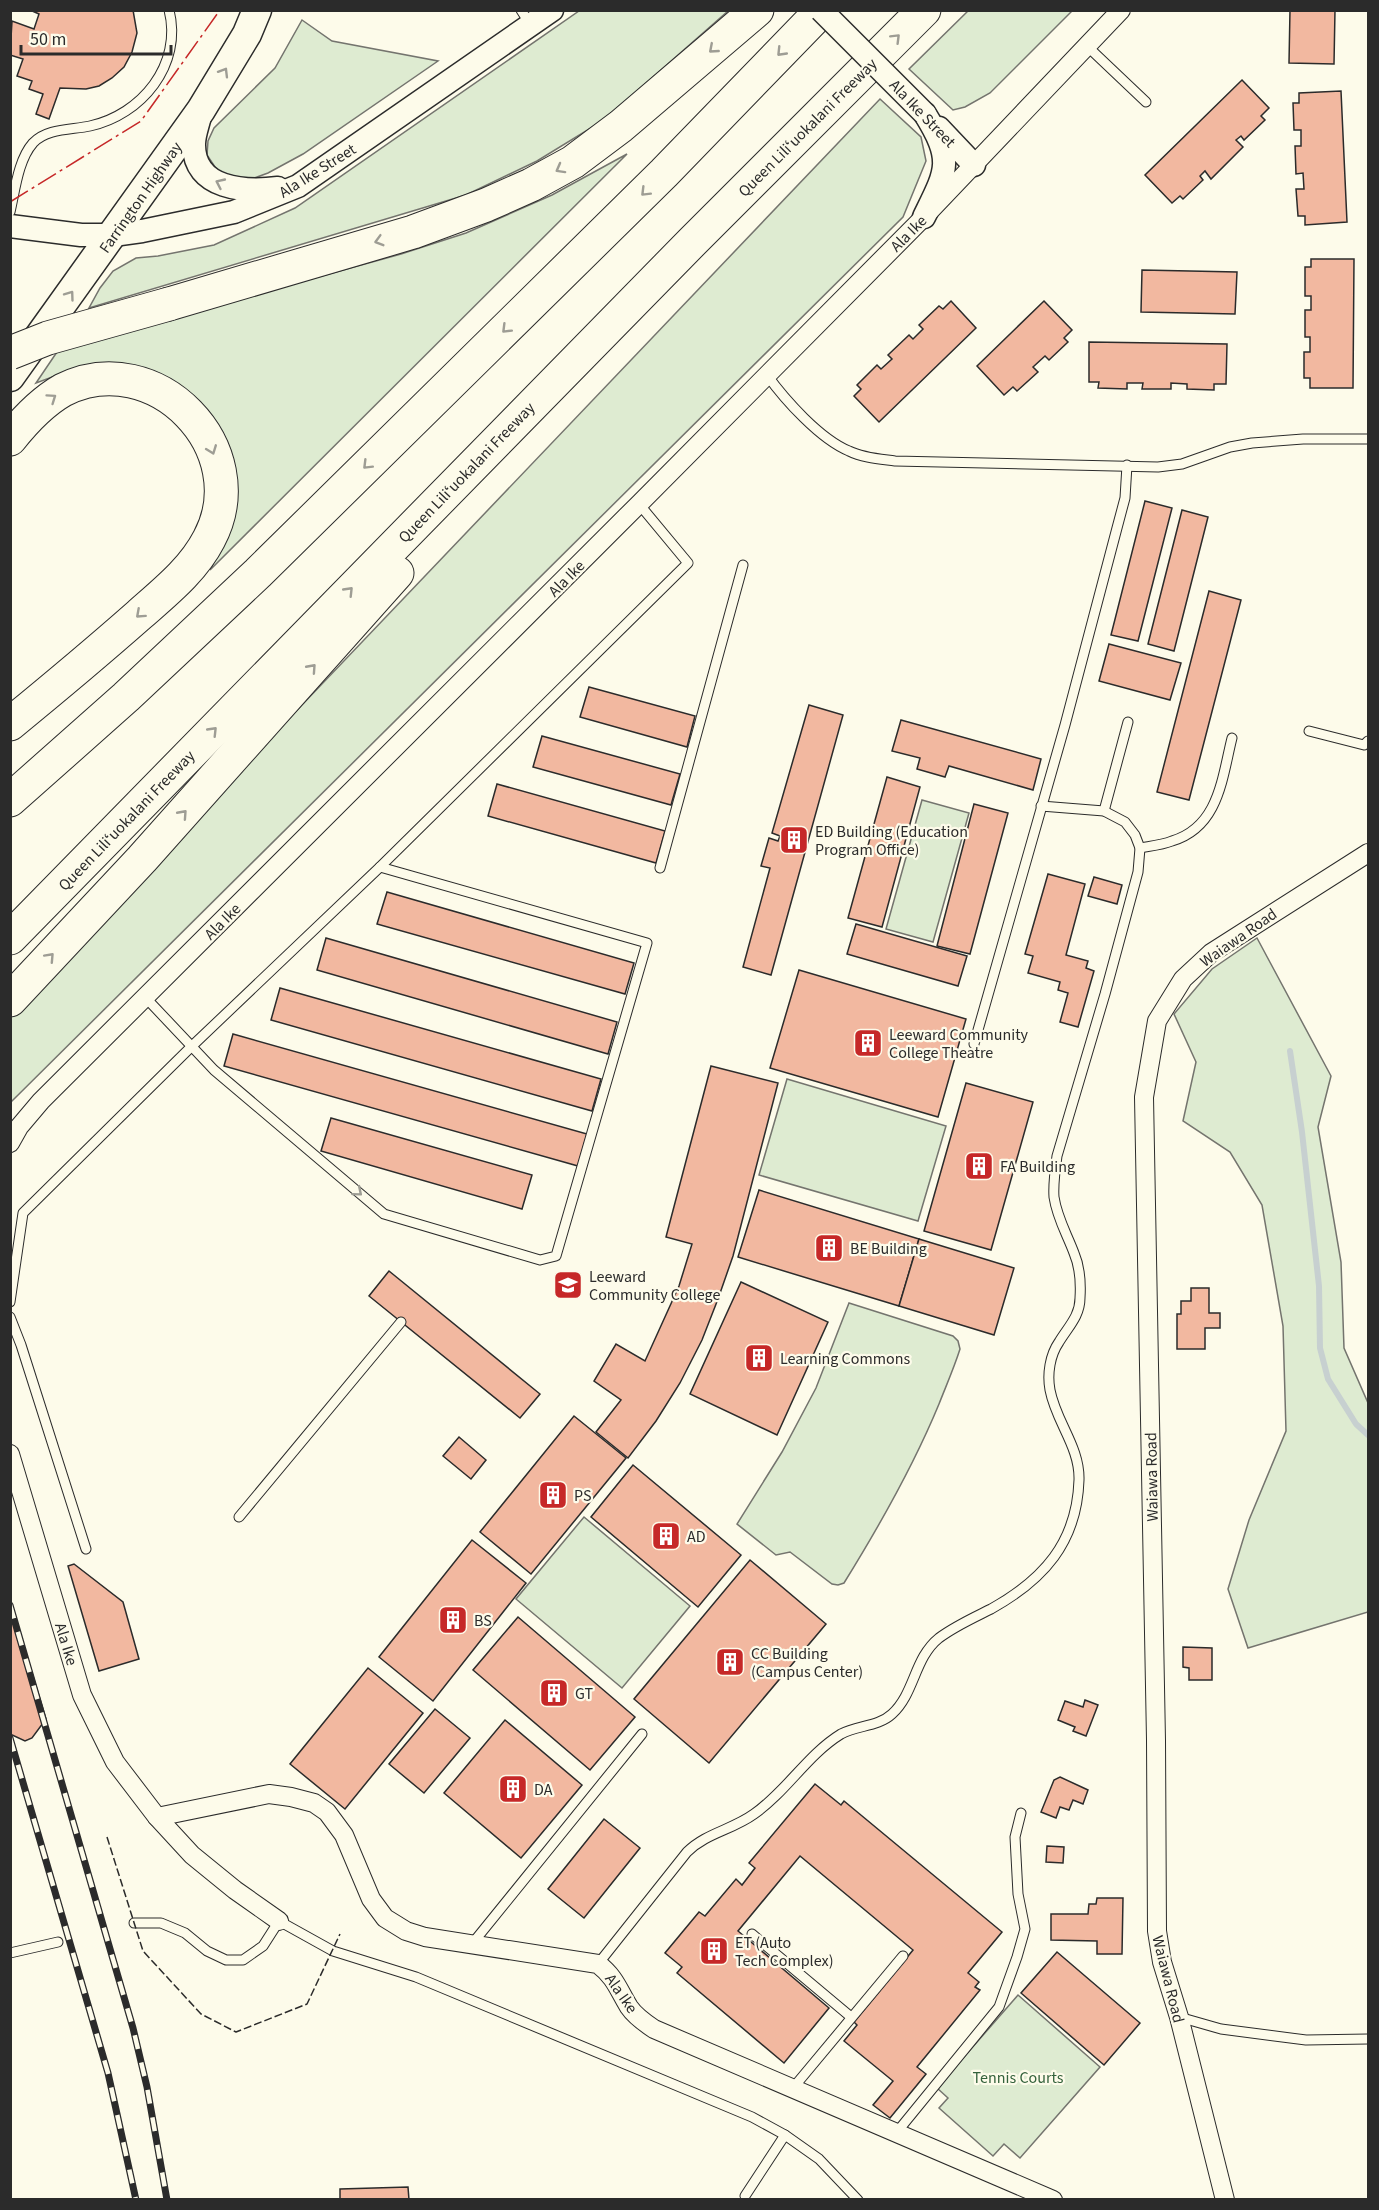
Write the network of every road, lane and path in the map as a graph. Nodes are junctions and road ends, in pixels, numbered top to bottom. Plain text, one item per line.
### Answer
1 (169, 10) edge
2 (257, 10) edge
3 (552, 10) edge
4 (757, 10) edge
5 (822, 10) edge
6 (924, 10) edge
7 (1121, 10) edge
8 (526, 18) edge
9 (1087, 46) junction
10 (1146, 102) dead end
11 (201, 110) junction
12 (926, 114) junction
13 (974, 165) junction
14 (298, 186) junction
15 (10, 212) edge
16 (924, 217) junction
17 (10, 226) edge
18 (113, 235) junction
19 (691, 243) junction
20 (10, 353) edge
21 (767, 375) junction
22 (10, 377) edge
23 (1368, 439) edge
24 (10, 440) edge
25 (1127, 465) junction
26 (639, 504) junction
27 (742, 565) dead end
28 (258, 573) junction
29 (1128, 722) dead end
30 (10, 724) edge
31 (1309, 731) dead end
32 (1232, 738) dead end
33 (1368, 741) edge
34 (10, 776) edge
35 (10, 800) edge
36 (1041, 806) junction
37 (1104, 811) junction
38 (1140, 848) junction
39 (1368, 853) edge
40 (380, 867) junction
41 (660, 868) dead end
42 (10, 938) edge
43 (146, 998) junction
44 (10, 1000) edge
45 (974, 1044) dead end
46 (191, 1047) junction
47 (10, 1143) edge
48 (10, 1302) edge
49 (10, 1317) edge
50 (401, 1322) dead end
51 (10, 1454) edge
52 (239, 1517) dead end
53 (86, 1549) dead end
54 (642, 1734) dead end
55 (1021, 1814) dead end
56 (157, 1817) junction
57 (279, 1921) junction
58 (134, 1923) dead end
59 (752, 1934) dead end
60 (58, 1942) dead end
61 (472, 1944) junction
62 (10, 1953) edge
63 (903, 1956) dead end
64 (597, 1964) junction
65 (851, 2017) junction
66 (1179, 2017) junction
67 (1368, 2039) edge
68 (793, 2088) junction
69 (897, 2132) junction
70 (785, 2135) junction
71 (745, 2196) dead end
72 (858, 2199) edge
73 (1053, 2199) edge
74 (1225, 2199) edge

1 - 15 lane
11 -> 2 main road, Farrington Highway
3 - 8 street, Ala Ike Street
4 -> 20 highway, bridge
5 - 12 street, Ala Ike Street, bridge
5 -> 28 highway
19 -> 6 highway, Queen Liliʻuokalani Freeway
7 - 9 street, Ala Ike
8 - 14 street, Ala Ike Street
9 - 10 lane
9 - 13 street, Ala Ike
14 -> 11 street
11 - 18 main road, Farrington Highway
12 - 13 street, Ala Ike Street
12 - 16 street
13 - 16 street, Ala Ike
14 - 18 street, Ala Ike Street
16 - 21 street, Ala Ike
17 - 18 street, Ala Ike Street
22 -> 18 main road, Farrington Highway
42 -> 19 highway, Queen Liliʻuokalani Freeway
44 -> 19 highway
21 - 25 lane
21 - 26 street, Ala Ike
23 - 25 lane
24 -> 30 highway
25 - 36 lane
26 - 40 lane
26 - 43 street, Ala Ike
27 - 41 lane
28 - 34 highway
28 - 35 highway
29 - 37 lane
31 - 33 lane
32 - 38 lane
36 - 37 lane
36 - 45 lane
37 - 38 lane
38 - 64 lane
39 - 66 street, Waiawa Road
40 - 46 lane
46 -> 40 lane
43 - 46 lane
43 - 47 street, Ala Ike
46 - 48 lane
49 - 53 lane
50 - 52 lane
51 - 56 street, Ala Ike
54 - 61 lane
55 - 69 lane
56 - 57 street, Ala Ike
56 - 61 street, Ala Ike
57 - 58 lane
57 - 70 lane, Ala Ike
59 - 65 lane
60 - 62 lane
61 - 64 street, Ala Ike
63 - 65 lane
64 - 68 street, Ala Ike
65 - 68 lane
66 - 67 lane
66 - 74 street, Waiawa Road
68 - 69 street, Ala Ike
69 - 73 street, Ala Ike
70 - 71 lane
70 - 72 lane, Ala Ike

